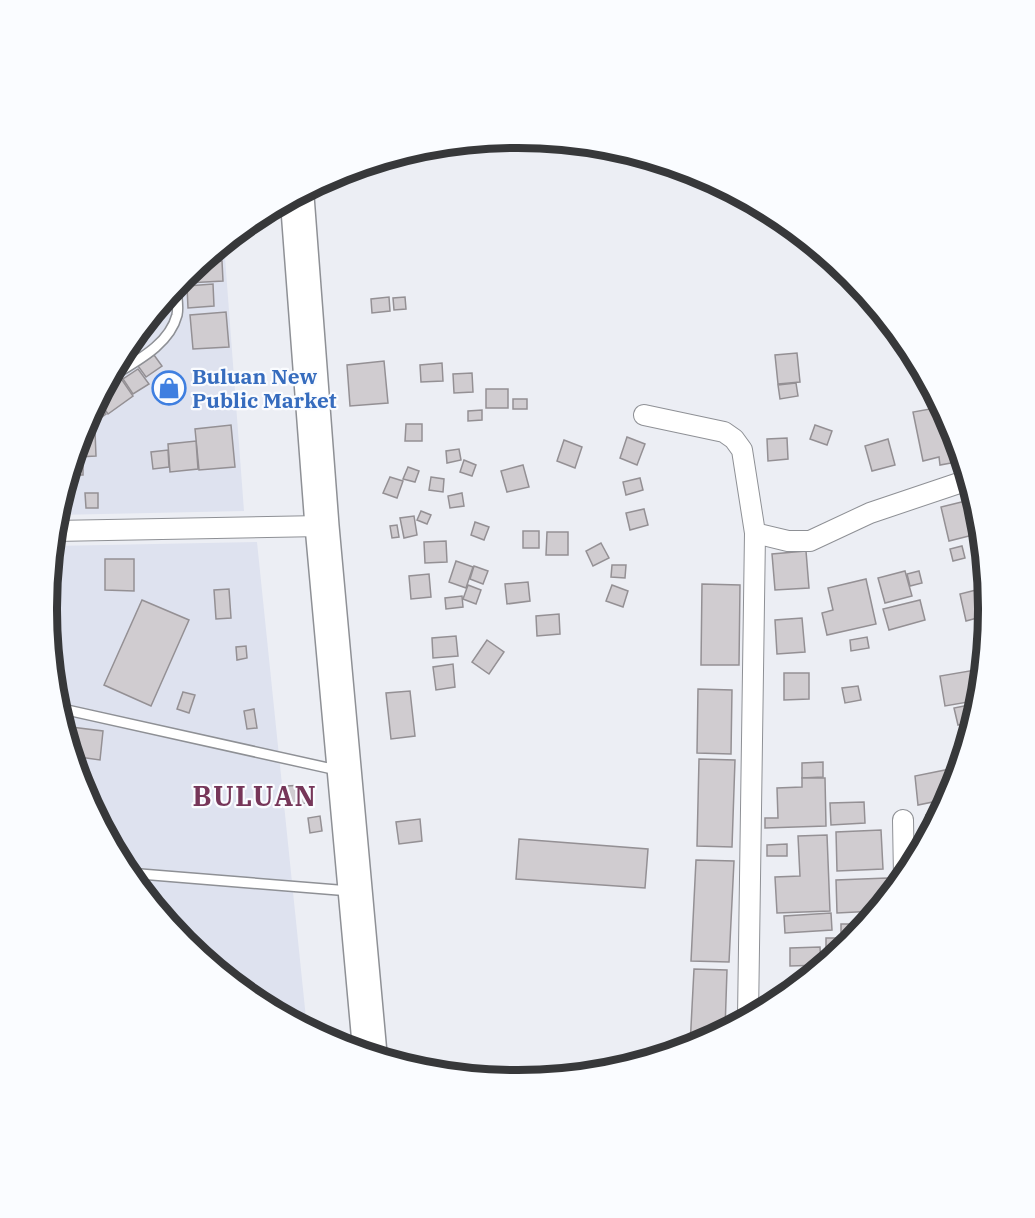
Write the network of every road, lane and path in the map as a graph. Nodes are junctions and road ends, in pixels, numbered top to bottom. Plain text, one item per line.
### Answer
1 (298, 204) edge
2 (176, 299) edge
3 (126, 367) edge
4 (644, 415) dead end
5 (960, 483) edge
6 (322, 526) junction
7 (64, 531) edge
8 (755, 533) junction
9 (69, 710) edge
10 (346, 772) junction
11 (903, 820) dead end
12 (904, 859) edge
13 (141, 874) edge
14 (356, 892) junction
15 (748, 1008) edge
16 (369, 1045) edge

1 - 6 highway
2 - 3 lane
4 - 8 street
5 - 8 street
6 - 7 street
6 - 10 highway
8 - 15 street
9 - 10 lane
10 - 14 highway
11 - 12 street
13 - 14 lane
14 - 16 highway

